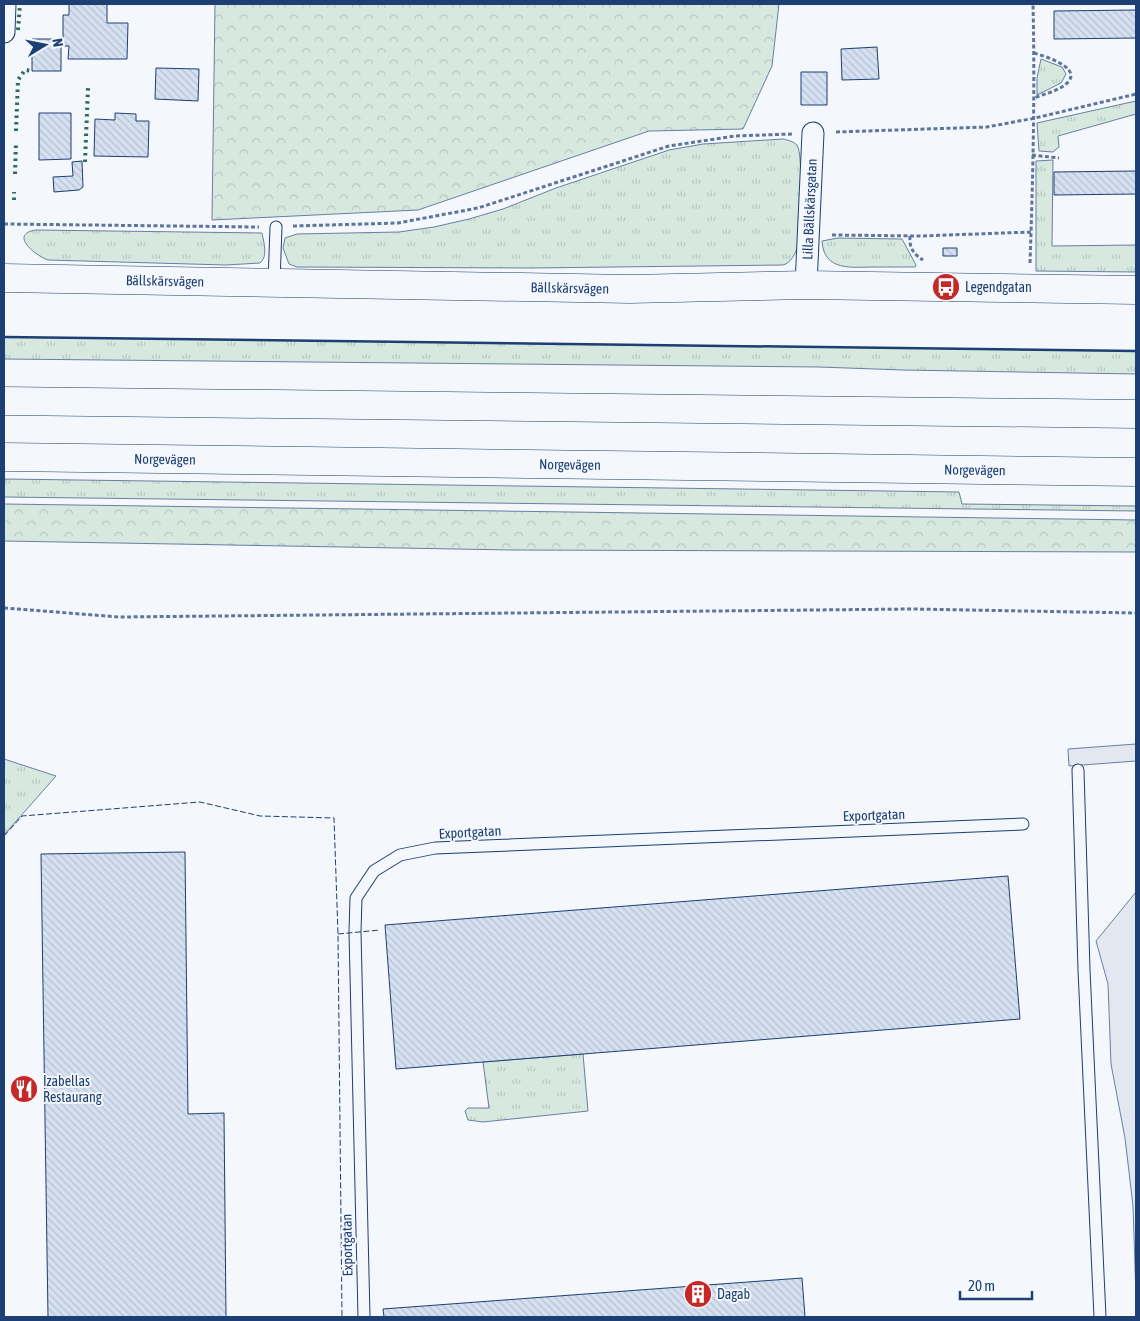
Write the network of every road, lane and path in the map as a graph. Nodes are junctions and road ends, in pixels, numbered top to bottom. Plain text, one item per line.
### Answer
1 (5, 4) edge
2 (1033, 4) edge
3 (4, 32) edge
4 (1034, 53) junction
5 (1136, 94) edge
6 (1034, 98) junction
7 (1035, 118) junction
8 (813, 133) junction
9 (1032, 155) junction
10 (1059, 158) dead end
11 (4, 224) edge
12 (276, 227) junction
13 (1031, 232) junction
14 (910, 236) junction
15 (809, 237) junction
16 (929, 260) dead end
17 (4, 278) edge
18 (274, 282) junction
19 (806, 285) junction
20 (1029, 288) junction
21 (1136, 290) edge
22 (4, 400) edge
23 (1136, 414) edge
24 (4, 457) edge
25 (1136, 472) edge
26 (4, 608) edge
27 (1136, 613) edge
28 (1078, 770) dead end
29 (1023, 824) dead end
30 (364, 1317) edge
31 (1100, 1317) edge

1 - 3 street
2 - 4 path
4 - 6 path
4 - 6 path
5 - 7 path
6 - 7 path
7 - 8 path
7 - 9 path
8 - 12 path
8 - 15 street, Lilla Bällskärsgatan
9 - 10 path
9 - 13 path
11 - 12 path
12 - 18 lane
13 - 14 path
13 - 20 path
14 - 15 path
14 - 16 path
15 - 19 street, Lilla Bällskärsgatan
17 - 18 main road, Bällskärsvägen
18 - 19 main road, Bällskärsvägen
19 - 20 main road, Bällskärsvägen
20 - 21 main road, Bällskärsvägen
22 - 23 main road
24 - 25 main road, Norgevägen
26 - 27 path
28 - 31 lane
29 - 30 lane, Exportgatan

